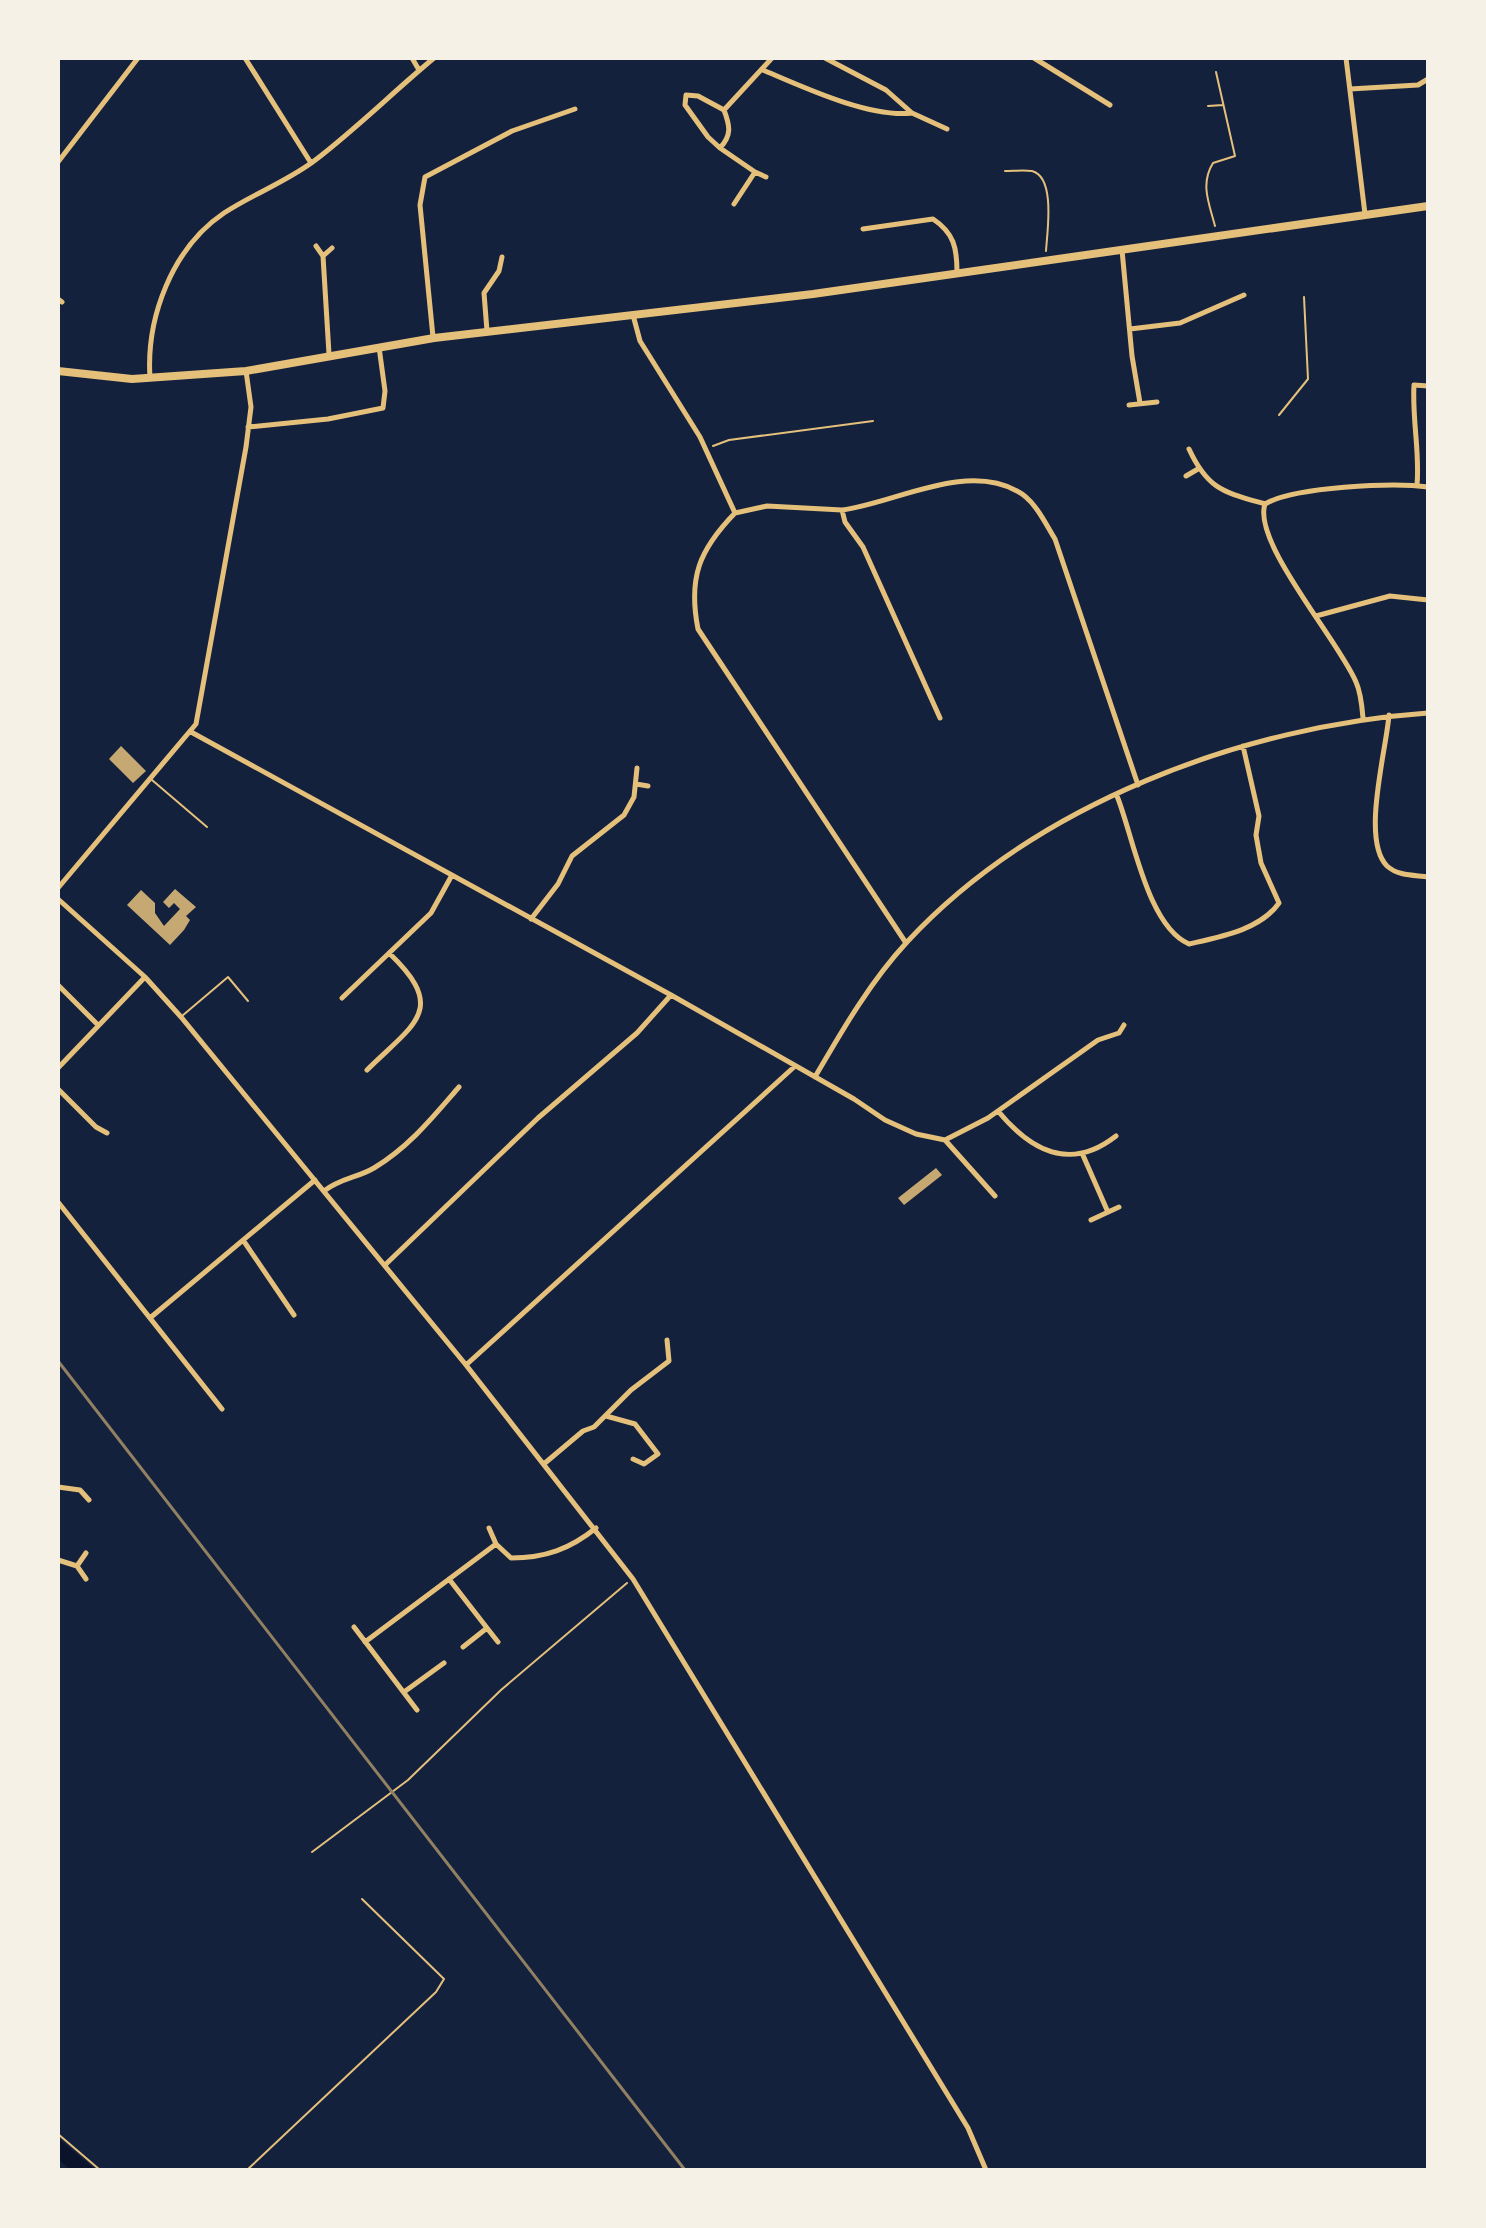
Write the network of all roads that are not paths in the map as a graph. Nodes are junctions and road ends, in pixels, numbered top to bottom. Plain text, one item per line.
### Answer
1 (138, 58) edge
2 (245, 58) edge
3 (412, 58) edge
4 (434, 58) edge
5 (772, 58) edge
6 (825, 58) edge
7 (1034, 58) edge
8 (1346, 58) edge
9 (419, 70) junction
10 (763, 70) junction
11 (1428, 79) edge
12 (1350, 89) junction
13 (1110, 105) dead end
14 (575, 109) dead end
15 (724, 110) junction
16 (912, 113) junction
17 (947, 129) dead end
18 (720, 148) junction
19 (58, 162) edge
20 (311, 163) junction
21 (755, 172) junction
22 (766, 177) dead end
23 (734, 204) dead end
24 (1428, 206) edge
25 (1365, 215) junction
26 (863, 229) dead end
27 (316, 246) dead end
28 (332, 248) dead end
29 (1122, 250) junction
30 (323, 256) junction
31 (502, 257) dead end
32 (957, 272) junction
33 (1244, 295) dead end
34 (633, 315) junction
35 (1130, 329) junction
36 (487, 332) junction
37 (434, 338) junction
38 (379, 346) junction
39 (329, 354) junction
40 (58, 371) edge
41 (246, 371) junction
42 (150, 378) junction
43 (1428, 386) edge
44 (1157, 402) dead end
45 (1140, 403) junction
46 (1129, 405) dead end
47 (248, 427) junction
48 (1189, 449) dead end
49 (1198, 469) junction
50 (1186, 476) dead end
51 (1417, 485) junction
52 (1428, 487) edge
53 (1265, 504) junction
54 (842, 510) junction
55 (735, 513) junction
56 (1428, 600) edge
57 (1316, 616) junction
58 (1428, 713) edge
59 (1389, 715) junction
60 (940, 718) dead end
61 (1363, 718) junction
62 (191, 732) junction
63 (1243, 746) junction
64 (637, 768) dead end
65 (151, 779) junction
66 (636, 784) junction
67 (1138, 785) junction
68 (648, 786) dead end
69 (1117, 796) junction
70 (207, 827) dead end
71 (452, 875) junction
72 (1428, 877) edge
73 (58, 888) edge
74 (58, 899) edge
75 (531, 919) junction
76 (906, 943) junction
77 (389, 953) junction
78 (145, 977) junction
79 (58, 985) edge
80 (671, 995) junction
81 (342, 998) dead end
82 (248, 1001) dead end
83 (181, 1017) junction
84 (98, 1025) junction
85 (1124, 1025) dead end
86 (794, 1066) junction
87 (58, 1068) edge
88 (367, 1070) dead end
89 (815, 1077) junction
90 (459, 1087) dead end
91 (58, 1089) edge
92 (998, 1111) junction
93 (107, 1133) dead end
94 (1116, 1136) dead end
95 (945, 1140) junction
96 (1082, 1153) junction
97 (315, 1180) junction
98 (324, 1191) junction
99 (995, 1196) dead end
100 (58, 1202) edge
101 (1119, 1207) dead end
102 (1107, 1210) junction
103 (1091, 1220) dead end
104 (243, 1240) junction
105 (385, 1265) junction
106 (294, 1315) dead end
107 (150, 1318) junction
108 (667, 1340) dead end
109 (466, 1365) junction
110 (222, 1409) dead end
111 (605, 1416) junction
112 (633, 1459) dead end
113 (545, 1463) junction
114 (58, 1487) edge
115 (89, 1500) dead end
116 (489, 1528) dead end
117 (596, 1528) junction
118 (496, 1544) junction
119 (86, 1553) dead end
120 (58, 1560) edge
121 (77, 1566) junction
122 (86, 1579) dead end
123 (449, 1579) junction
124 (354, 1627) dead end
125 (487, 1628) junction
126 (365, 1642) junction
127 (498, 1642) dead end
128 (463, 1647) dead end
129 (444, 1663) dead end
130 (404, 1692) junction
131 (417, 1710) dead end
132 (986, 2170) edge

1 - 19 street
2 - 20 street
3 - 9 street
4 - 9 street
5 - 10 street
6 - 16 street
7 - 13 street
8 - 12 street
9 - 20 street
10 - 15 street
10 - 16 street
11 - 12 street
12 - 25 street
14 - 37 street
15 - 18 street
15 - 18 street
16 - 17 street
18 - 21 street
20 - 42 street
21 - 22 street
21 - 23 street
24 - 25 main road
25 - 29 main road
26 - 32 street
27 - 30 street
28 - 30 street
29 - 32 main road
29 - 35 street
30 - 39 street
31 - 36 street
32 - 34 main road
33 - 35 street
34 - 36 main road
34 - 55 street
35 - 45 street
36 - 37 main road
37 - 38 main road
38 - 39 main road
38 - 47 street
39 - 41 main road
40 - 42 main road
41 - 42 main road
41 - 47 street
43 - 51 street
44 - 45 street
45 - 46 street
47 - 62 street
48 - 49 street
49 - 50 street
49 - 53 street
51 - 52 street
51 - 53 street
53 - 57 street
54 - 55 street
54 - 60 street
54 - 67 street
55 - 76 street
56 - 57 street
57 - 61 street
58 - 59 street
59 - 61 street
59 - 72 street
61 - 63 street
62 - 65 street
62 - 71 street
63 - 67 street
63 - 69 street
64 - 66 street
65 - 70 lane
65 - 73 street
66 - 68 street
66 - 75 street
67 - 69 street
69 - 76 street
71 - 75 street
71 - 77 street
74 - 78 street
75 - 80 street
76 - 89 street
77 - 81 street
77 - 88 street
78 - 83 street
78 - 84 street
79 - 84 street
80 - 86 street
80 - 105 street
82 - 83 lane
83 - 97 street
84 - 87 street
85 - 92 street
86 - 89 street
86 - 109 street
89 - 95 street
90 - 98 street
91 - 93 street
92 - 95 street
92 - 96 street
94 - 96 street
95 - 99 street
96 - 102 street
97 - 98 street
97 - 104 street
98 - 105 street
100 - 107 street
101 - 102 street
102 - 103 street
104 - 106 street
104 - 107 street
105 - 109 street
107 - 110 street
108 - 111 street
109 - 113 street
111 - 112 street
111 - 113 street
113 - 117 street
114 - 115 street
116 - 118 street
117 - 118 street
117 - 132 street
118 - 123 street
119 - 121 street
120 - 121 street
121 - 122 street
123 - 125 street
123 - 126 street
124 - 126 street
125 - 127 street
125 - 128 street
126 - 130 street
129 - 130 street
130 - 131 street

